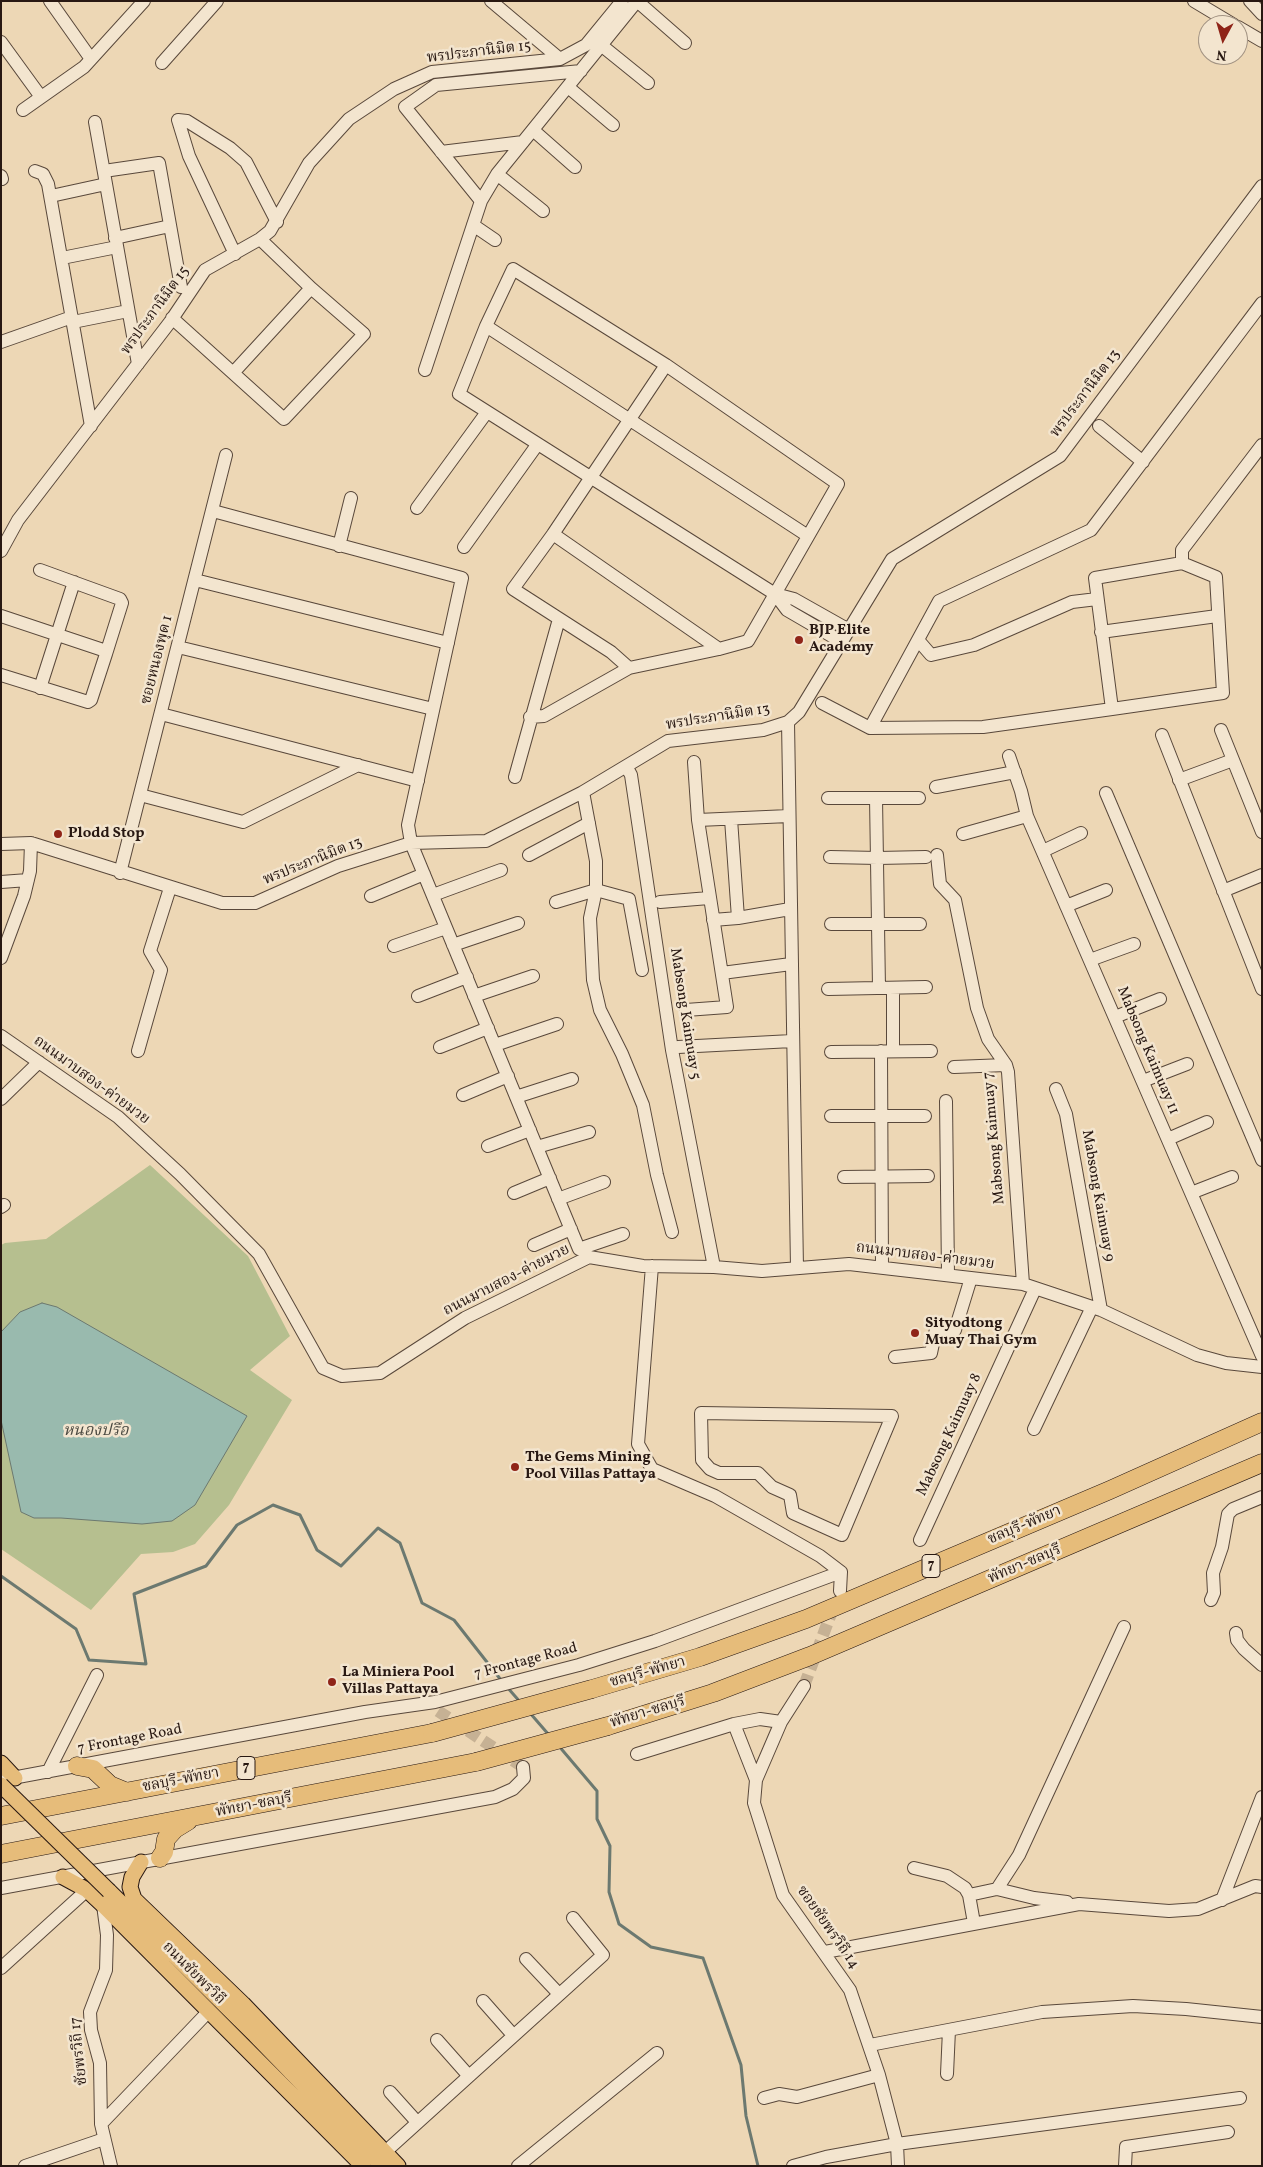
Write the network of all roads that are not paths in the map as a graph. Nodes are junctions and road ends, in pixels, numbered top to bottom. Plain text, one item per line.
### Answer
1 (50, 1) edge
2 (144, 1) edge
3 (217, 1) edge
4 (491, 1) edge
5 (622, 1) edge
6 (637, 1) edge
7 (1194, 1) edge
8 (1250, 1) edge
9 (1262, 14) edge
10 (1217, 15) edge
11 (1248, 33) edge
12 (1262, 41) edge
13 (1, 42) edge
14 (685, 43) dead end
15 (601, 45) junction
16 (91, 59) junction
17 (560, 60) junction
18 (162, 63) dead end
19 (581, 70) junction
20 (648, 83) dead end
21 (568, 87) junction
22 (42, 97) junction
23 (23, 110) dead end
24 (95, 122) dead end
25 (614, 125) dead end
26 (533, 130) junction
27 (523, 142) junction
28 (441, 152) junction
29 (575, 167) dead end
30 (35, 171) dead end
31 (497, 174) junction
32 (105, 178) junction
33 (1262, 186) edge
34 (51, 196) junction
35 (481, 201) junction
36 (543, 211) dead end
37 (277, 222) junction
38 (473, 225) junction
39 (170, 226) junction
40 (260, 239) junction
41 (495, 240) dead end
42 (116, 242) junction
43 (235, 254) junction
44 (62, 258) junction
45 (181, 287) dead end
46 (310, 288) junction
47 (1262, 303) edge
48 (128, 311) junction
49 (172, 318) junction
50 (72, 320) junction
51 (486, 326) junction
52 (1, 342) edge
53 (138, 364) junction
54 (666, 365) junction
55 (425, 370) dead end
56 (233, 373) junction
57 (487, 412) junction
58 (630, 419) junction
59 (91, 426) junction
60 (1099, 426) dead end
61 (537, 444) junction
62 (1262, 445) edge
63 (226, 455) dead end
64 (1144, 462) junction
65 (590, 479) junction
66 (350, 498) dead end
67 (416, 508) dead end
68 (213, 512) junction
69 (553, 534) junction
70 (808, 536) junction
71 (339, 546) junction
72 (464, 547) dead end
73 (1, 551) edge
74 (1182, 563) junction
75 (40, 570) dead end
76 (195, 580) junction
77 (74, 582) junction
78 (775, 594) junction
79 (1097, 600) junction
80 (1, 616) edge
81 (1217, 616) junction
82 (559, 619) junction
83 (849, 630) junction
84 (1101, 632) junction
85 (58, 635) junction
86 (918, 640) junction
87 (842, 642) junction
88 (448, 643) junction
89 (178, 647) junction
90 (719, 649) junction
91 (106, 654) junction
92 (629, 668) junction
93 (1, 676) edge
94 (40, 688) junction
95 (822, 703) dead end
96 (433, 709) junction
97 (1112, 710) junction
98 (161, 714) junction
99 (530, 717) junction
100 (788, 722) junction
101 (870, 728) junction
102 (1221, 730) dead end
103 (1162, 735) dead end
104 (1010, 756) dead end
105 (1233, 760) junction
106 (694, 762) dead end
107 (358, 765) junction
108 (626, 766) junction
109 (1015, 772) junction
110 (514, 777) dead end
111 (1179, 780) junction
112 (418, 781) junction
113 (936, 787) dead end
114 (583, 792) junction
115 (1106, 793) dead end
116 (140, 795) junction
117 (828, 798) dead end
118 (876, 798) junction
119 (918, 798) dead end
120 (789, 816) junction
121 (1027, 816) junction
122 (730, 819) junction
123 (698, 820) junction
124 (589, 823) junction
125 (1262, 832) edge
126 (1081, 833) dead end
127 (963, 834) dead end
128 (31, 843) junction
129 (412, 843) junction
130 (1, 844) edge
131 (1042, 851) junction
132 (528, 855) dead end
133 (830, 857) dead end
134 (878, 858) junction
135 (501, 870) dead end
136 (120, 873) junction
137 (424, 874) junction
138 (1262, 875) edge
139 (28, 880) junction
140 (1, 882) edge
141 (170, 888) junction
142 (596, 890) junction
143 (1106, 890) dead end
144 (1223, 891) junction
145 (433, 895) junction
146 (371, 896) dead end
147 (709, 898) junction
148 (556, 902) dead end
149 (660, 902) dead end
150 (1066, 906) junction
151 (790, 909) junction
152 (738, 918) junction
153 (713, 920) junction
154 (518, 922) dead end
155 (831, 924) dead end
156 (878, 924) junction
157 (920, 924) dead end
158 (446, 928) junction
159 (1134, 944) dead end
160 (454, 945) junction
161 (394, 946) dead end
162 (1, 958) edge
163 (1090, 960) junction
164 (791, 964) junction
165 (642, 970) dead end
166 (722, 973) junction
167 (533, 976) dead end
168 (467, 977) junction
169 (926, 987) dead end
170 (879, 988) junction
171 (893, 988) junction
172 (828, 989) dead end
173 (1262, 989) edge
174 (418, 996) dead end
175 (474, 996) junction
176 (1160, 999) dead end
177 (686, 1010) dead end
178 (1115, 1017) junction
179 (557, 1024) dead end
180 (488, 1028) junction
181 (1, 1036) edge
182 (792, 1041) junction
183 (495, 1045) junction
184 (440, 1047) dead end
185 (678, 1047) dead end
186 (138, 1051) dead end
187 (887, 1051) junction
188 (932, 1051) dead end
189 (831, 1052) dead end
190 (39, 1062) junction
191 (1006, 1064) junction
192 (1186, 1064) dead end
193 (954, 1067) dead end
194 (508, 1076) junction
195 (572, 1079) dead end
196 (1142, 1081) junction
197 (1056, 1089) dead end
198 (463, 1096) dead end
199 (516, 1097) junction
200 (1, 1099) edge
201 (946, 1101) dead end
202 (831, 1116) dead end
203 (881, 1116) junction
204 (925, 1116) dead end
205 (1207, 1122) dead end
206 (530, 1130) junction
207 (589, 1132) dead end
208 (1168, 1139) junction
209 (488, 1146) dead end
210 (537, 1147) junction
211 (1262, 1160) edge
212 (844, 1176) dead end
213 (882, 1176) junction
214 (928, 1176) dead end
215 (1232, 1177) dead end
216 (550, 1178) junction
217 (604, 1182) dead end
218 (514, 1193) dead end
219 (1191, 1193) junction
220 (558, 1199) junction
221 (571, 1229) junction
222 (672, 1232) dead end
223 (623, 1234) dead end
224 (534, 1245) dead end
225 (652, 1266) junction
226 (714, 1267) junction
227 (882, 1267) junction
228 (797, 1268) junction
229 (948, 1275) junction
230 (971, 1278) junction
231 (1029, 1287) junction
232 (1096, 1308) junction
233 (1262, 1356) edge
234 (895, 1357) dead end
235 (1262, 1367) edge
236 (1262, 1422) edge
237 (1034, 1429) dead end
238 (1262, 1463) edge
239 (719, 1473) junction
240 (715, 1496) junction
241 (1262, 1497) edge
242 (920, 1540) dead end
243 (841, 1572) junction
244 (840, 1591) tunnel mouth
245 (1212, 1600) dead end
246 (1124, 1627) dead end
247 (1236, 1633) dead end
248 (1262, 1665) edge
249 (97, 1675) dead end
250 (804, 1686) tunnel mouth
251 (781, 1722) junction
252 (734, 1724) junction
253 (637, 1754) dead end
254 (1, 1763) edge
255 (77, 1766) junction
256 (523, 1766) dead end
257 (48, 1772) junction
258 (8, 1779) edge
259 (756, 1780) junction
260 (1, 1785) edge
261 (127, 1792) junction
262 (1262, 1797) edge
263 (1, 1816) edge
264 (193, 1818) junction
265 (1, 1854) edge
266 (160, 1858) junction
267 (141, 1862) junction
268 (914, 1868) dead end
269 (62, 1877) junction
270 (1262, 1887) edge
271 (1, 1888) edge
272 (998, 1889) junction
273 (87, 1890) junction
274 (969, 1894) junction
275 (106, 1898) junction
276 (134, 1899) junction
277 (1222, 1900) junction
278 (1079, 1904) junction
279 (573, 1918) dead end
280 (974, 1923) junction
281 (825, 1952) junction
282 (526, 1959) dead end
283 (1, 1968) edge
284 (559, 1994) junction
285 (483, 2001) dead end
286 (208, 2012) junction
287 (1262, 2017) edge
288 (949, 2030) junction
289 (513, 2035) junction
290 (438, 2040) dead end
291 (870, 2045) junction
292 (657, 2053) dead end
293 (947, 2074) dead end
294 (879, 2075) junction
295 (468, 2076) junction
296 (390, 2092) dead end
297 (764, 2098) dead end
298 (1240, 2098) dead end
299 (417, 2122) junction
300 (101, 2124) junction
301 (1228, 2132) dead end
302 (104, 2139) junction
303 (897, 2144) junction
304 (383, 2159) edge
305 (25, 2166) edge
306 (112, 2166) edge
307 (363, 2166) edge
308 (398, 2166) edge
309 (518, 2166) edge
310 (793, 2166) edge
311 (898, 2166) edge
312 (1125, 2166) edge

1 - 16 street
2 - 16 street
3 - 18 street
4 - 17 street
5 - 17 street, พรประภานิมิต 15
6 - 14 street
6 - 15 street
7 - 10 street
8 - 9 street
11 - 12 street
13 - 22 street
15 - 19 street
15 - 20 street
16 - 22 street
17 - 37 street, พรประภานิมิต 15
19 - 21 street
19 - 28 street
21 - 25 street
21 - 26 street
22 - 23 street
24 - 32 street
26 - 27 street
26 - 29 street
27 - 28 street
27 - 31 street
28 - 35 street
30 - 34 street
31 - 35 street
31 - 36 street
32 - 34 street
32 - 39 street
32 - 42 street
33 - 83 street, พรประภานิมิต 13
34 - 44 street
35 - 38 street
37 - 40 street, พรประภานิมิต 15
37 - 43 street
38 - 41 street
38 - 55 street
39 - 42 street
39 - 45 street
40 - 43 street, พรประภานิมิต 15
40 - 46 street
42 - 44 street
42 - 48 street
43 - 49 street, พรประภานิมิต 15
44 - 50 street
46 - 56 street
46 - 56 street
47 - 64 street
48 - 50 street
48 - 53 street
49 - 53 street, พรประภานิมิต 15
49 - 56 street
50 - 52 street
50 - 59 street
51 - 54 street
51 - 57 street
51 - 58 street
53 - 59 street, พรประภานิมิต 15
54 - 58 street
54 - 70 street
57 - 61 street
57 - 67 street
58 - 65 street
58 - 70 street
59 - 73 street, พรประภานิมิต 15
60 - 64 street
61 - 65 street
61 - 72 street
62 - 74 street
63 - 68 street, ซอยหนองพุด 1
64 - 86 street
65 - 69 street
65 - 78 street
66 - 71 street
68 - 71 street
68 - 76 street, ซอยหนองพุด 1
69 - 82 street
69 - 90 street
70 - 78 street
71 - 88 street
74 - 79 street
74 - 81 street
75 - 77 street
76 - 88 street
76 - 89 street, ซอยหนองพุด 1
77 - 85 street
77 - 91 street
78 - 83 street
78 - 87 street
78 - 90 street
79 - 84 street
79 - 86 street
80 - 85 street
81 - 84 street
81 - 97 street
82 - 92 street
82 - 99 street
83 - 87 street, พรประภานิมิต 13
84 - 97 street
85 - 91 street
85 - 94 street
86 - 101 street
87 - 100 street, พรประภานิมิต 13
88 - 96 street
89 - 96 street
89 - 98 street, ซอยหนองพุด 1
90 - 92 street
91 - 94 street
92 - 99 street
93 - 94 street
95 - 101 street
96 - 112 street
97 - 101 street
98 - 107 street
98 - 116 street, ซอยหนองพุด 1
99 - 110 street
100 - 108 street, พรประภานิมิต 13
100 - 120 street
102 - 105 street
103 - 111 street
104 - 109 street, Mabsong Kaimuay 11
105 - 111 street
105 - 125 street
106 - 123 street
107 - 112 street
107 - 116 street
108 - 114 street, พรประภานิมิต 13
108 - 226 street, Mabsong Kaimuay 5
109 - 113 street
109 - 121 street, Mabsong Kaimuay 11
111 - 144 street
112 - 129 street
114 - 124 street
114 - 129 street, พรประภานิมิต 13
115 - 211 street
116 - 136 street, ซอยหนองพุด 1
117 - 118 street
118 - 119 street
118 - 134 street
120 - 122 street
120 - 151 street
121 - 127 street
121 - 131 street, Mabsong Kaimuay 11
122 - 123 street
122 - 152 street
123 - 147 street
124 - 132 street
124 - 142 street
126 - 131 street
128 - 130 street, พรประภานิมิต 13
128 - 136 street, พรประภานิมิต 13
128 - 139 street
129 - 137 street
129 - 141 street, พรประภานิมิต 13
131 - 150 street, Mabsong Kaimuay 11
133 - 134 street
134 - 156 street
134 - 191 street, Mabsong Kaimuay 7
135 - 145 street
136 - 141 street, พรประภานิมิต 13
137 - 145 street
137 - 146 street
138 - 144 street
139 - 140 street
139 - 162 street
141 - 186 street
142 - 148 street
142 - 165 street
142 - 222 street
143 - 150 street
144 - 173 street
145 - 158 street
147 - 149 street
147 - 153 street
150 - 163 street, Mabsong Kaimuay 11
151 - 152 street
151 - 164 street
152 - 153 street
153 - 166 street
154 - 160 street
155 - 156 street
156 - 157 street
156 - 170 street
158 - 160 street
158 - 161 street
159 - 163 street
160 - 168 street
163 - 178 street, Mabsong Kaimuay 11
164 - 166 street
164 - 182 street
166 - 177 street
167 - 175 street
168 - 174 street
168 - 175 street
169 - 171 street
170 - 171 street
170 - 172 street
171 - 187 street
175 - 180 street
176 - 178 street
178 - 196 street, Mabsong Kaimuay 11
179 - 183 street
180 - 183 street
180 - 184 street
181 - 190 street, ถนนมาบสอง-ค่ายมวย
182 - 185 street
182 - 228 street
183 - 194 street
187 - 188 street
187 - 189 street
187 - 203 street
190 - 200 street
190 - 225 street, ถนนมาบสอง-ค่ายมวย
191 - 193 street
191 - 231 street, Mabsong Kaimuay 7
192 - 196 street
194 - 198 street
194 - 199 street
195 - 199 street
196 - 208 street, Mabsong Kaimuay 11
197 - 232 street, Mabsong Kaimuay 9
199 - 206 street
201 - 229 street
202 - 203 street
203 - 204 street
203 - 213 street
205 - 208 street
206 - 209 street
206 - 210 street
207 - 210 street
208 - 219 street, Mabsong Kaimuay 11
210 - 216 street
212 - 213 street
213 - 214 street
213 - 227 street
215 - 219 street
216 - 218 street
216 - 220 street
217 - 220 street
219 - 233 street, Mabsong Kaimuay 11
220 - 221 street
221 - 223 street
221 - 224 street
225 - 226 street, ถนนมาบสอง-ค่ายมวย
225 - 240 street
226 - 228 street, ถนนมาบสอง-ค่ายมวย
227 - 228 street, ถนนมาบสอง-ค่ายมวย
227 - 229 street, ถนนมาบสอง-ค่ายมวย
229 - 230 street, ถนนมาบสอง-ค่ายมวย
230 - 231 street, ถนนมาบสอง-ค่ายมวย
230 - 234 street
231 - 232 street, ถนนมาบสอง-ค่ายมวย
231 - 242 street, Mabsong Kaimuay 8
232 - 235 street, ถนนมาบสอง-ค่ายมวย
232 - 237 street
236 - 261 highway, ชลบุรี-พัทยา / 7, bridge
238 - 264 highway, พัทยา-ชลบุรี / 7, bridge
239 - 239 street
239 - 240 street
240 - 243 street
241 - 245 street
243 - 244 street
243 - 255 street, 7 Frontage Road
246 - 272 street
247 - 248 street
249 - 257 street
250 - 251 street, ซอยชัยพรวิถี 14
251 - 252 street
251 - 259 street, ซอยชัยพรวิถี 14
252 - 253 street
252 - 259 street
254 - 258 main road
255 - 257 street, 7 Frontage Road
255 - 261 highway
256 - 266 street
257 - 258 street, 7 Frontage Road
259 - 281 street, ซอยชัยพรวิถี 14
260 - 275 main road, ถนนชัยพรวิถี, bridge
261 - 263 highway, ชลบุรี-พัทยา / 7
262 - 277 street
264 - 265 highway, พัทยา-ชลบุรี / 7
264 - 266 highway
266 - 267 street
267 - 269 street
267 - 276 main road
268 - 274 street
269 - 271 street
269 - 273 main road, ถนนชัยพรวิถี
270 - 277 street
272 - 274 street
272 - 278 street
273 - 275 main road, ถนนชัยพรวิถี
273 - 283 street
274 - 280 street
275 - 276 main road, ถนนชัยพรวิถี
275 - 286 main road, ถนนชัยพรวิถี
275 - 300 street, ชัยพรวิถี 17
275 - 304 main road, ถนนชัยพรวิถี
276 - 304 main road, ถนนชัยพรวิถี
277 - 278 street
278 - 280 street
279 - 284 street
280 - 281 street
281 - 291 street, ซอยชัยพรวิถี 14
282 - 284 street
284 - 289 street
285 - 289 street
286 - 300 street
286 - 307 main road, ถนนชัยพรวิถี
287 - 288 street
288 - 291 street
288 - 293 street
289 - 295 street
290 - 295 street
291 - 294 street, ซอยชัยพรวิถี 14
292 - 309 street
294 - 297 street
294 - 303 street, ซอยชัยพรวิถี 14
295 - 299 street
296 - 299 street
298 - 303 street
299 - 304 street
300 - 302 street, ชัยพรวิถี 17
301 - 312 street
302 - 305 street
302 - 306 street, ชัยพรวิถี 17
303 - 310 street
303 - 311 street, ซอยชัยพรวิถี 14
304 - 308 main road, ถนนชัยพรวิถี

